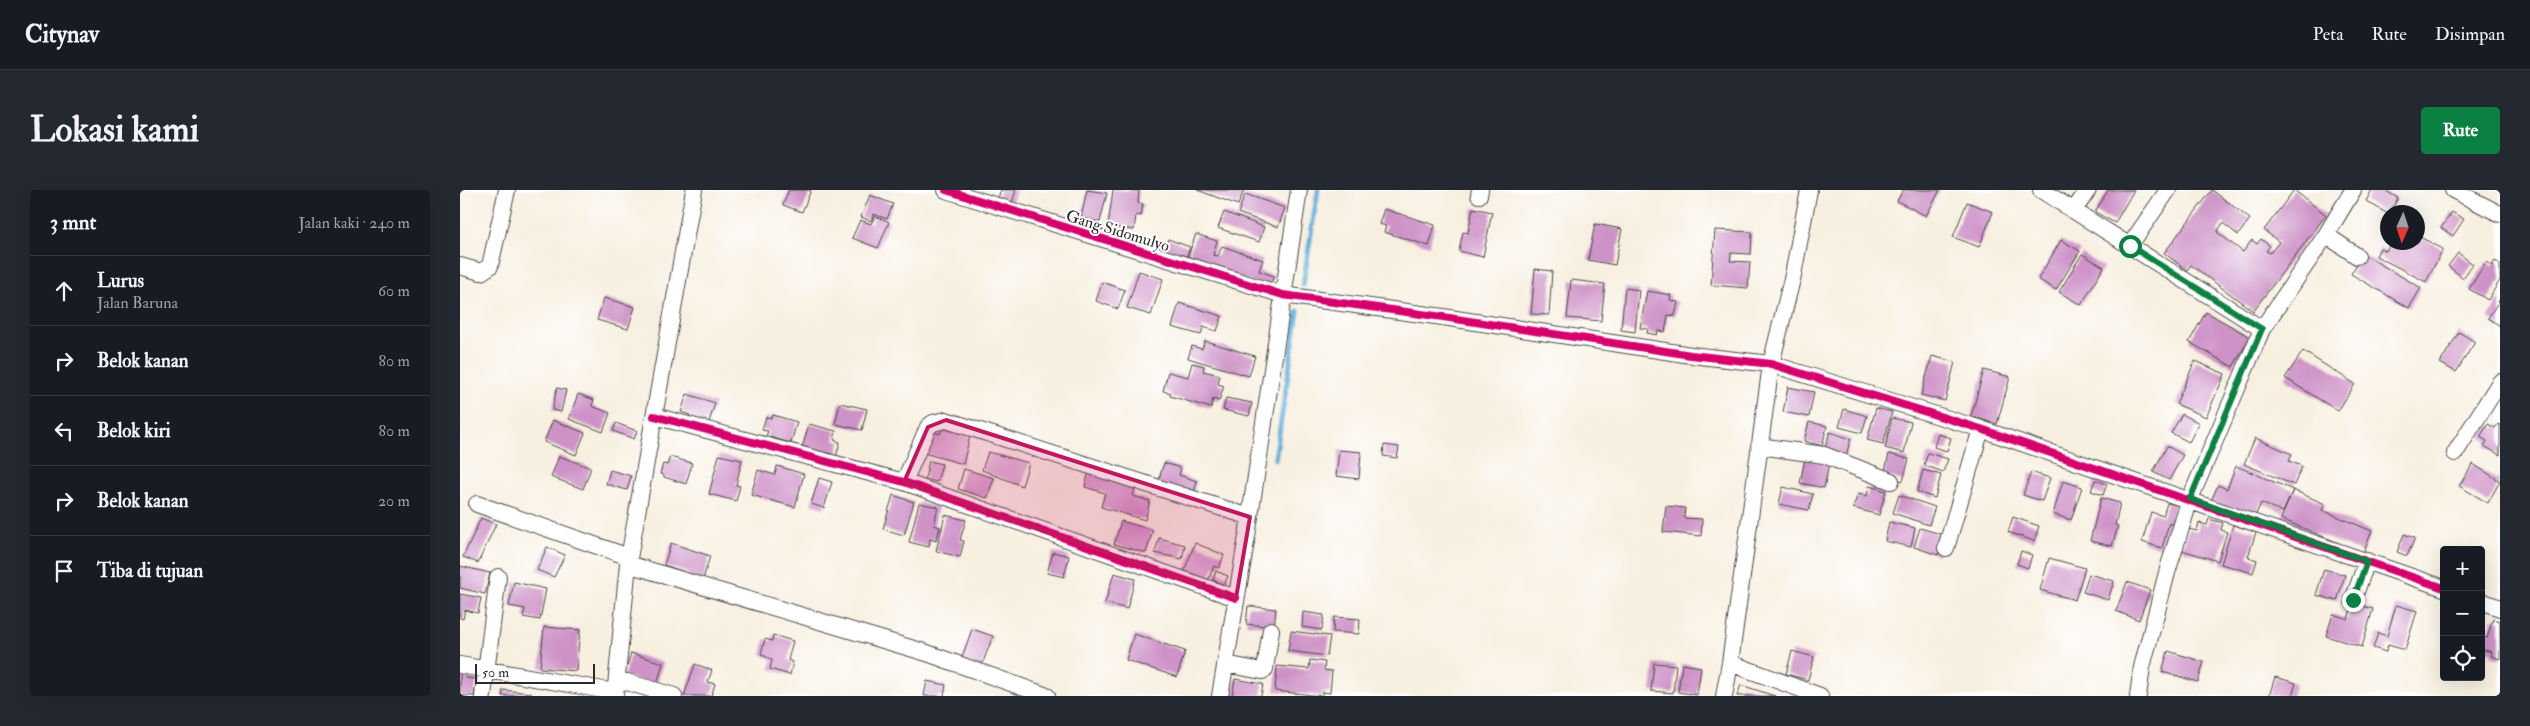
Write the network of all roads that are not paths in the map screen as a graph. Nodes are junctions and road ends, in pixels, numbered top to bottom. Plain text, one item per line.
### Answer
1 (507, 190) edge
2 (694, 190) edge
3 (946, 190) edge
4 (1299, 190) edge
5 (1809, 190) edge
6 (2041, 190) edge
7 (2088, 190) edge
8 (2168, 190) edge
9 (2353, 190) edge
10 (2453, 190) edge
11 (2074, 210) junction
12 (2500, 214) edge
13 (2326, 235) junction
14 (2130, 246) junction
15 (2357, 256) dead end
16 (460, 266) edge
17 (1283, 295) junction
18 (2262, 329) junction
19 (1771, 364) junction
20 (2500, 382) edge
21 (654, 416) junction
22 (1981, 429) junction
23 (1759, 446) junction
24 (2455, 453) dead end
25 (1891, 481) dead end
26 (904, 482) junction
27 (2190, 499) junction
28 (477, 504) dead end
29 (1250, 517) junction
30 (1946, 548) dead end
31 (629, 560) junction
32 (2367, 561) junction
33 (498, 577) dead end
34 (2440, 587) edge
35 (1236, 598) junction
36 (2353, 600) dead end
37 (2485, 602) edge
38 (2500, 608) edge
39 (1271, 630) dead end
40 (1730, 663) junction
41 (1225, 664) junction
42 (460, 665) edge
43 (486, 671) junction
44 (616, 689) edge
45 (483, 696) edge
46 (674, 696) edge
47 (1047, 696) edge
48 (1220, 696) edge
49 (1724, 696) edge
50 (1820, 696) edge
51 (2138, 696) edge

1 - 16 street
2 - 21 street
3 - 17 street, Gang Sidomulyo
4 - 17 street
5 - 19 street
6 - 11 street
7 - 11 street
8 - 14 street
9 - 13 street
10 - 12 street
11 - 14 street
13 - 15 street
13 - 18 street
14 - 18 street
17 - 19 street, Gang Sidomulyo
17 - 29 street
18 - 27 street
19 - 22 street, Gang Sidomulyo
19 - 23 street
20 - 24 street
21 - 26 street
21 - 31 street
22 - 27 street, Gang Sidomulyo
22 - 30 street
23 - 25 street
23 - 40 street
26 - 29 street
26 - 35 street
27 - 32 street, Gang Sidomulyo
27 - 51 street
28 - 31 street
29 - 35 street
31 - 44 street
31 - 47 street
32 - 34 street, Gang Sidomulyo
32 - 36 street
33 - 43 street
35 - 41 street
37 - 38 street
39 - 41 street
40 - 49 street
40 - 50 street
41 - 48 street
42 - 43 street
43 - 44 street
43 - 45 street
44 - 46 street

